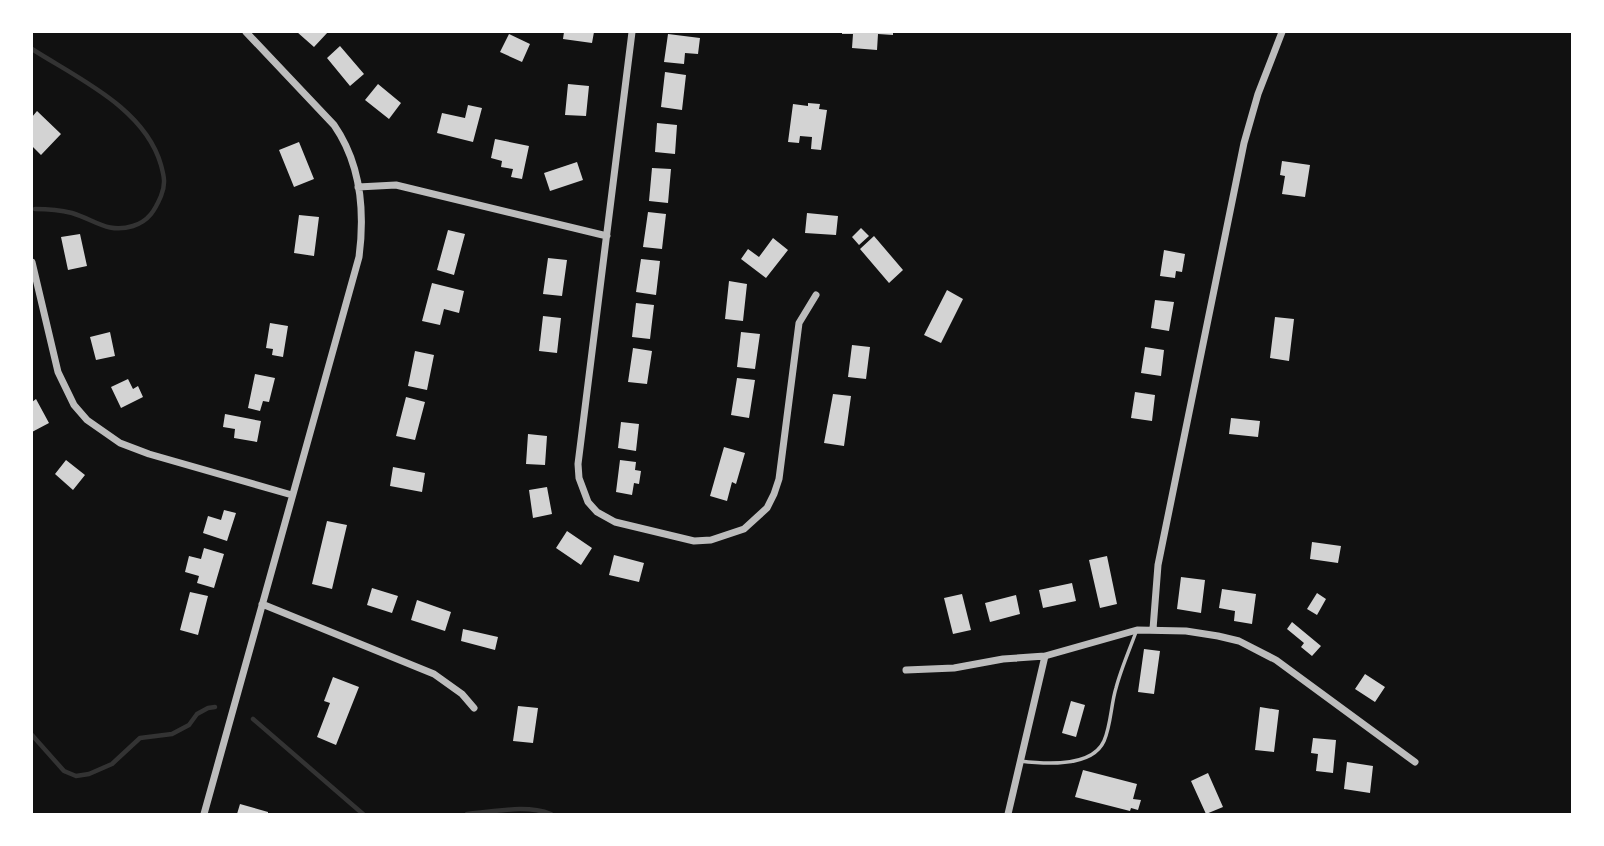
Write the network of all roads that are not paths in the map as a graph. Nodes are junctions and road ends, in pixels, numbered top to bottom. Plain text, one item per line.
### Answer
1 (246, 32) edge
2 (632, 32) edge
3 (1282, 32) edge
4 (358, 187) junction
5 (607, 236) junction
6 (32, 262) edge
7 (816, 295) dead end
8 (292, 495) junction
9 (262, 604) junction
10 (1153, 629) junction
11 (1137, 630) junction
12 (1045, 656) junction
13 (906, 670) dead end
14 (474, 708) dead end
15 (1020, 761) junction
16 (1415, 762) dead end
17 (204, 814) edge
18 (1008, 814) edge

1 - 4 street
2 - 5 street
3 - 10 street
4 - 5 street
4 - 8 street
5 - 7 street
6 - 8 street
8 - 9 street
9 - 14 street
9 - 17 street
10 - 11 street
10 - 16 street
11 - 12 street
11 - 15 lane
12 - 13 street
12 - 15 street
15 - 18 street

